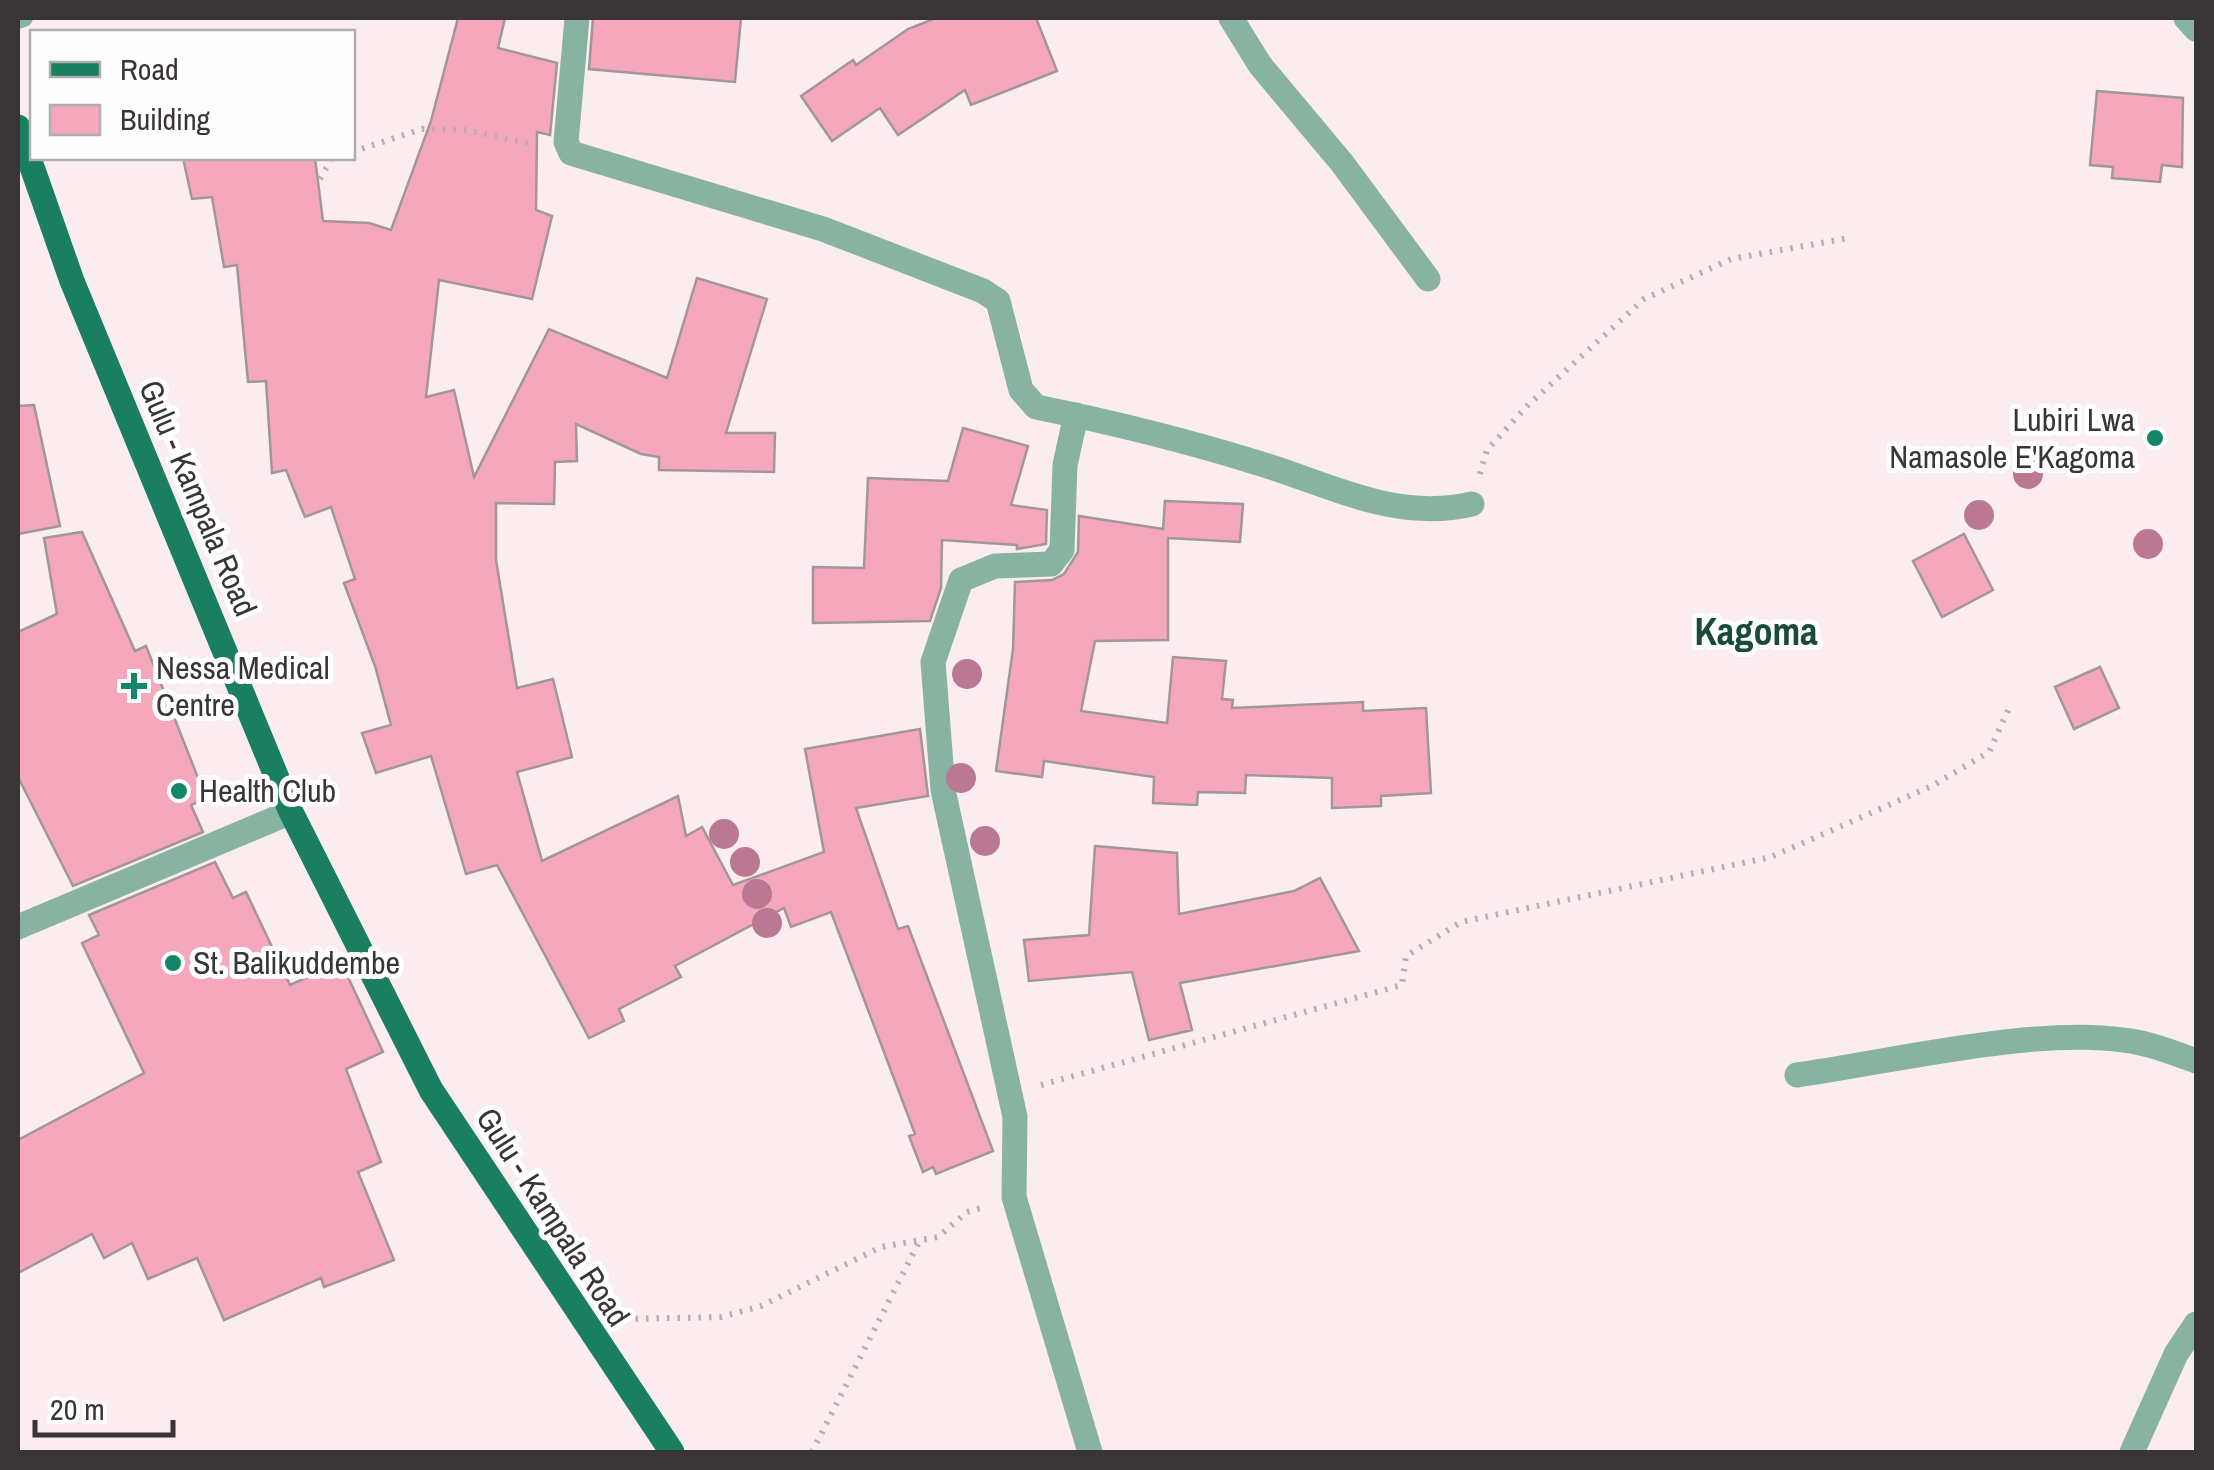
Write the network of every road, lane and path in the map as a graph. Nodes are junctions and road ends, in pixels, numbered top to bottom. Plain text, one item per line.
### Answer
1 (576, 18) edge
2 (1231, 18) edge
3 (2186, 18) edge
4 (2196, 29) edge
5 (18, 127) edge
6 (355, 151) edge
7 (571, 152) junction
8 (331, 160) edge
9 (320, 179) dead end
10 (1849, 238) dead end
11 (1428, 279) dead end
12 (1076, 415) junction
13 (1472, 504) joint
14 (2010, 706) dead end
15 (291, 812) junction
16 (18, 927) edge
17 (2196, 1061) edge
18 (1797, 1076) dead end
19 (1039, 1103) dead end
20 (1014, 1197) junction
21 (919, 1243) junction
22 (581, 1322) junction
23 (2196, 1324) edge
24 (672, 1452) edge
25 (812, 1452) edge
26 (1090, 1452) edge
27 (2132, 1452) edge

1 - 7 street
2 - 11 street
3 - 4 street
5 - 15 main road, Gulu - Kampala Road
6 - 7 path
7 - 12 street
8 - 9 path
10 - 13 path
12 - 13 street
12 - 20 street
14 - 19 path
15 - 16 street
15 - 22 main road, Gulu - Kampala Road
17 - 18 street
20 - 21 path
20 - 26 street
21 - 22 path
21 - 25 path
22 - 24 main road, Gulu - Kampala Road
23 - 27 street

